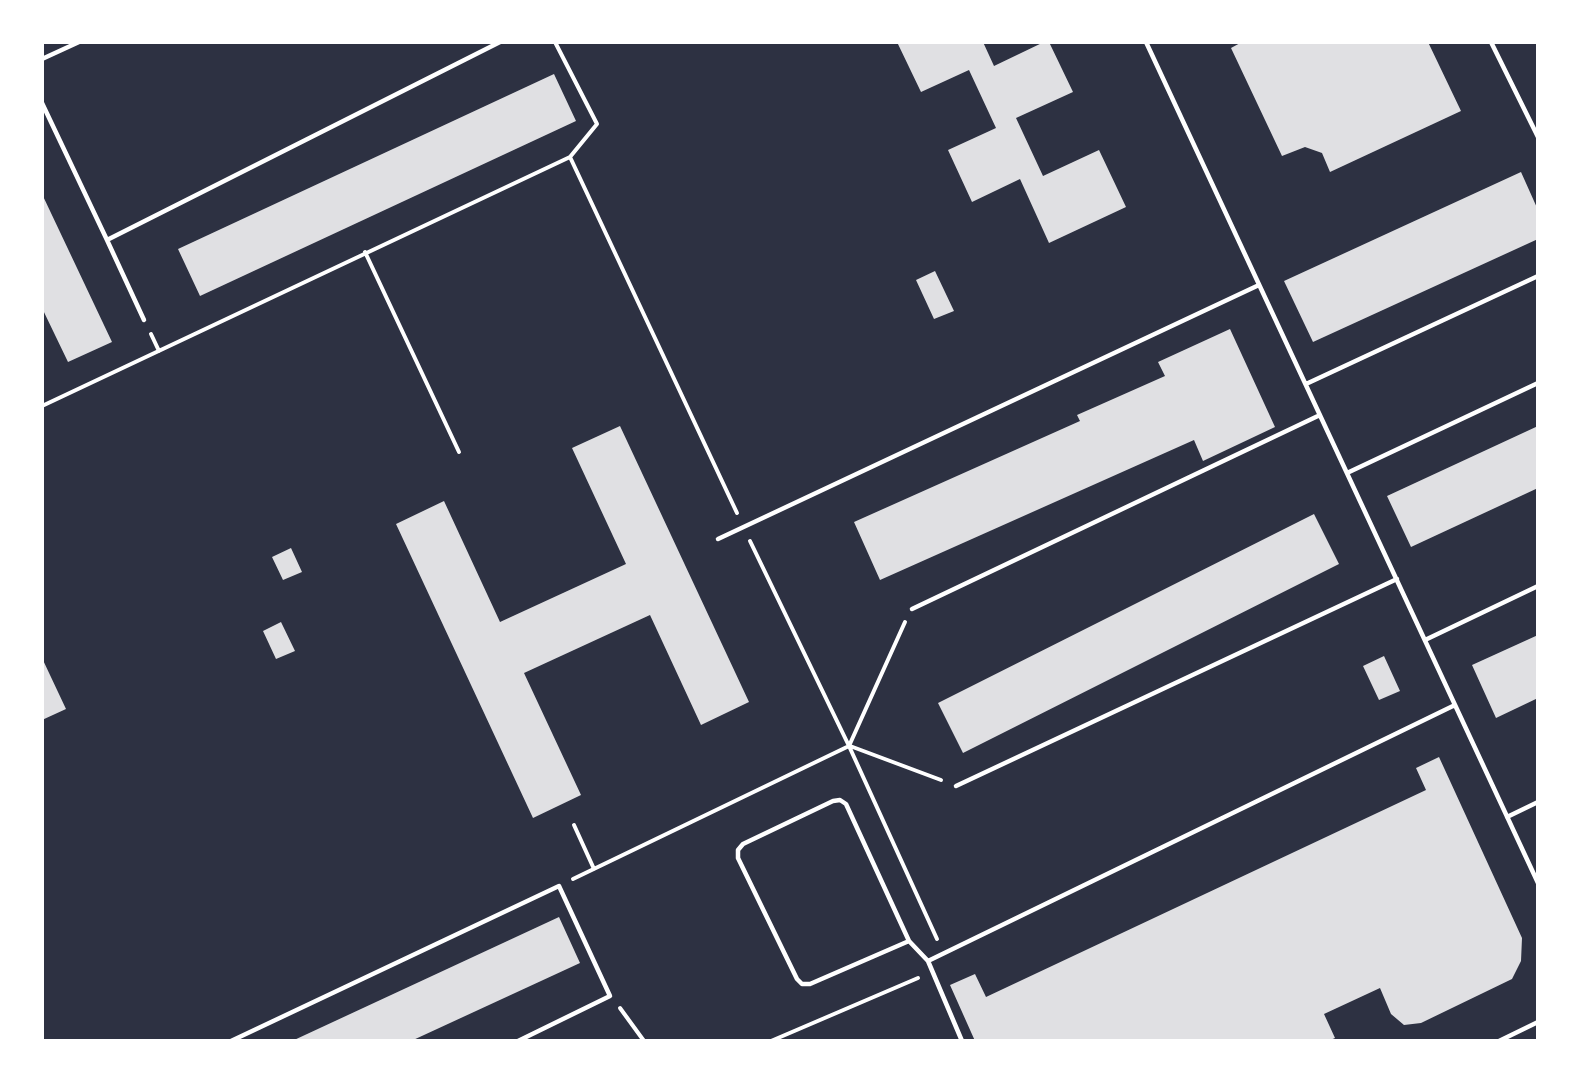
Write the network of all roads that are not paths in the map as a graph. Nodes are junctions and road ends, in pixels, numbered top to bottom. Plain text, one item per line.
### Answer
1 (79, 42) edge
2 (500, 42) edge
3 (1146, 42) edge
4 (1491, 42) edge
5 (42, 59) edge
6 (42, 103) edge
7 (1538, 137) edge
8 (107, 240) junction
9 (1538, 276) edge
10 (1259, 285) junction
11 (144, 320) dead end
12 (1538, 383) edge
13 (1306, 384) junction
14 (1320, 415) junction
15 (1347, 473) junction
16 (718, 539) dead end
17 (1397, 579) junction
18 (1538, 586) edge
19 (912, 609) road end
20 (1425, 640) junction
21 (1455, 705) junction
22 (956, 786) road end
23 (1538, 802) edge
24 (1507, 817) junction
25 (1538, 883) edge
26 (909, 940) junction
27 (928, 961) junction
28 (1538, 1022) edge
29 (231, 1041) edge
30 (518, 1041) edge
31 (962, 1041) edge
32 (1499, 1041) edge

1 - 5 lane
2 - 8 lane
3 - 10 lane
4 - 7 lane
6 - 8 lane
8 - 11 lane
9 - 13 lane
10 - 13 lane
10 - 16 lane
12 - 15 lane
13 - 14 lane
14 - 15 lane
14 - 19 lane
15 - 17 lane
17 - 20 lane
17 - 22 lane
18 - 20 lane
20 - 21 lane
21 - 24 lane
21 - 27 lane
23 - 24 lane
24 - 25 lane
26 - 26 lane
26 - 27 lane
27 - 31 lane
28 - 32 lane
29 - 30 lane

